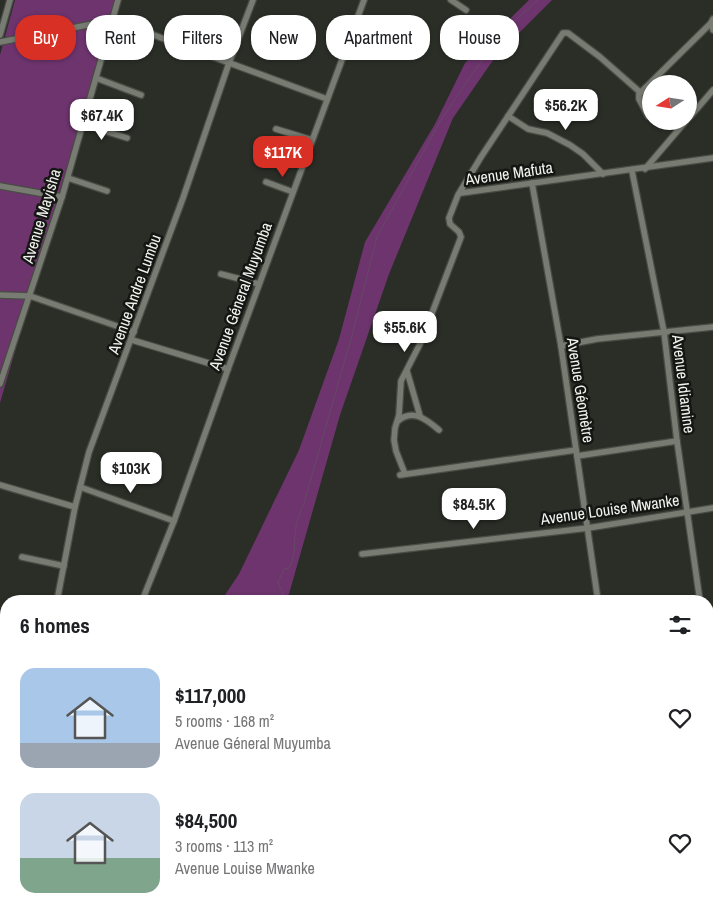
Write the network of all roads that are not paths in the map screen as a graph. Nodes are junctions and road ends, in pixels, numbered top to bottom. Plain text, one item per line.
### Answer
1 (10, 0) edge
2 (118, 0) edge
3 (254, 0) edge
4 (364, 0) edge
5 (452, 0) edge
6 (466, 10) dead end
7 (114, 15) edge
8 (712, 21) edge
9 (86, 25) edge
10 (713, 30) edge
11 (0, 35) edge
12 (154, 35) edge
13 (0, 42) edge
14 (101, 60) edge
15 (229, 63) junction
16 (96, 78) junction
17 (713, 90) edge
18 (641, 93) junction
19 (141, 95) dead end
20 (327, 99) junction
21 (642, 105) edge
22 (698, 108) edge
23 (508, 116) junction
24 (83, 124) junction
25 (276, 129) dead end
26 (678, 130) edge
27 (127, 138) dead end
28 (312, 140) junction
29 (713, 158) edge
30 (646, 169) junction
31 (632, 170) junction
32 (604, 174) junction
33 (68, 178) junction
34 (266, 182) dead end
35 (532, 183) junction
36 (0, 186) edge
37 (107, 191) dead end
38 (293, 192) junction
39 (461, 193) junction
40 (62, 198) junction
41 (221, 274) dead end
42 (259, 284) junction
43 (0, 295) edge
44 (30, 296) junction
45 (713, 327) edge
46 (134, 332) junction
47 (664, 332) junction
48 (132, 340) junction
49 (561, 346) junction
50 (228, 369) junction
51 (407, 371) junction
52 (0, 384) edge
53 (420, 416) junction
54 (397, 423) junction
55 (440, 430) dead end
56 (677, 441) junction
57 (577, 453) junction
58 (0, 485) edge
59 (80, 487) junction
60 (75, 507) junction
61 (713, 508) edge
62 (686, 512) junction
63 (174, 521) junction
64 (588, 528) junction
65 (362, 554) dead end
66 (22, 558) dead end
67 (64, 566) junction
68 (58, 595) edge
69 (144, 595) edge
70 (597, 595) edge
71 (699, 595) edge

1 - 11 street
2 - 7 street, Avenue Mayisha
3 - 15 street, Avenue Andre Lumbu
4 - 20 street, Avenue Géneral Muyumba
5 - 6 street
8 - 10 street
8 - 18 street
9 - 13 street
12 - 15 street
14 - 16 street, Avenue Mayisha
15 - 20 street
15 - 46 street, Avenue Andre Lumbu
16 - 19 street
16 - 24 street, Avenue Mayisha
17 - 22 street
18 - 21 street
18 - 23 street
20 - 28 street, Avenue Géneral Muyumba
23 - 32 street
23 - 39 street
24 - 27 street
24 - 33 street, Avenue Mayisha
25 - 28 street
26 - 30 street
28 - 38 street, Avenue Géneral Muyumba
29 - 30 street, Avenue Mafuta
30 - 31 street, Avenue Mafuta
31 - 32 street, Avenue Mafuta
31 - 47 street, Avenue Idiamine
32 - 35 street, Avenue Mafuta
33 - 37 street
33 - 40 street, Avenue Mayisha
34 - 38 street
35 - 39 street, Avenue Mafuta
35 - 49 street, Avenue Géomètre
36 - 40 street
38 - 42 street, Avenue Géneral Muyumba
39 - 51 street, Avenue Mafuta
40 - 44 street, Avenue Mayisha
41 - 42 street
42 - 50 street, Avenue Géneral Muyumba
43 - 44 street
44 - 46 street
44 - 52 street, Avenue Mayisha
45 - 47 street
46 - 48 street, Avenue Andre Lumbu
47 - 49 street
47 - 56 street, Avenue Idiamine
48 - 50 street
48 - 59 street, Avenue Andre Lumbu
49 - 57 street, Avenue Géomètre
50 - 63 street, Avenue Géneral Muyumba
51 - 53 street
51 - 54 street, Avenue Mafuta
53 - 54 street
53 - 55 street
54 - 57 street, Avenue Mafuta
56 - 57 street
56 - 62 street, Avenue Idiamine
57 - 64 street, Avenue Géomètre
58 - 60 street
59 - 60 street, Avenue Andre Lumbu
59 - 63 street
60 - 67 street, Avenue Andre Lumbu
61 - 62 street, Avenue Louise Mwanke
62 - 64 street, Avenue Louise Mwanke
62 - 71 street, Avenue Idiamine
63 - 69 street, Avenue Géneral Muyumba
64 - 65 street, Avenue Louise Mwanke
64 - 70 street, Avenue Géomètre
66 - 67 street
67 - 68 street, Avenue Andre Lumbu

